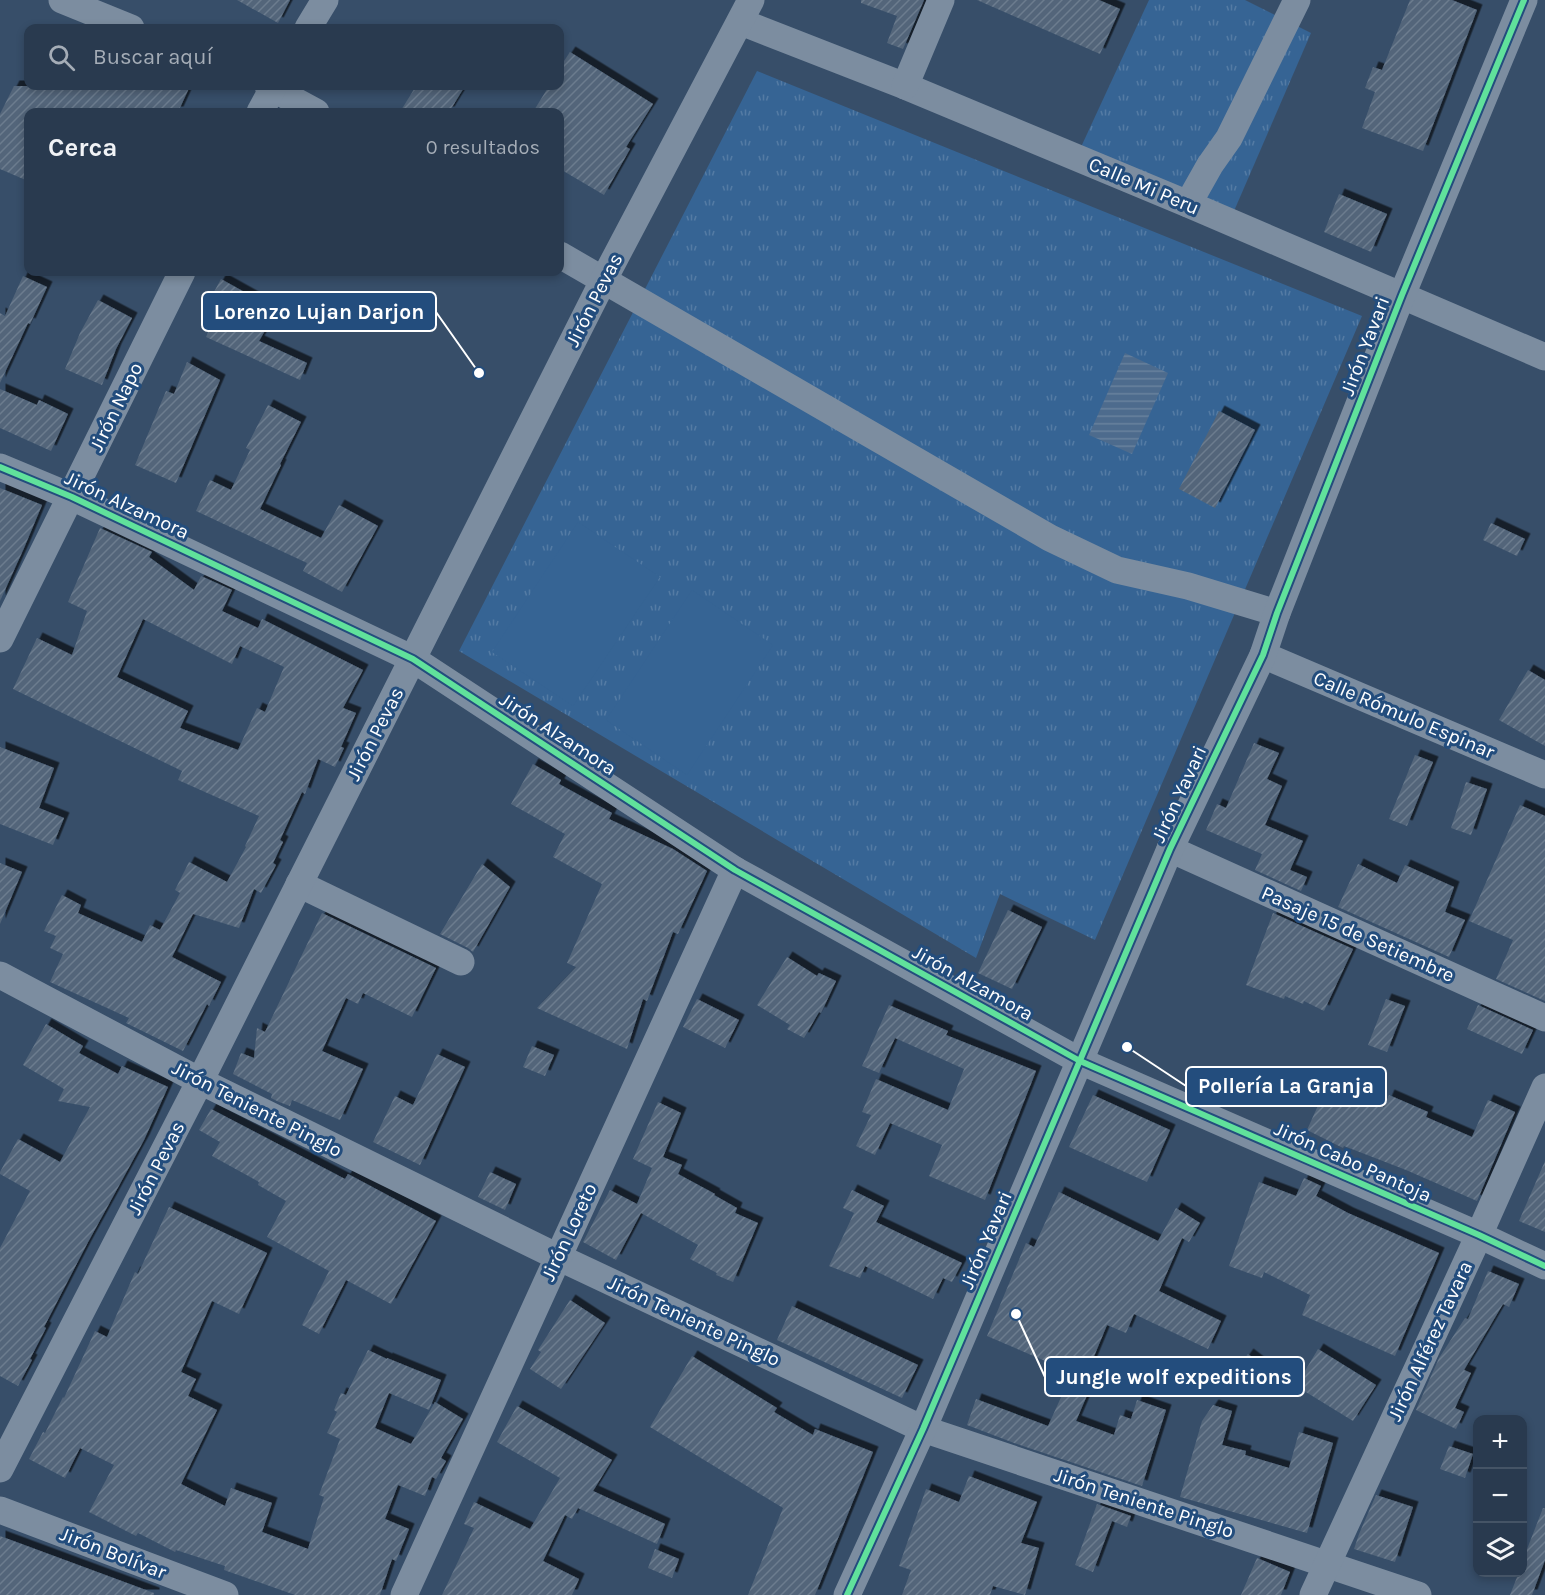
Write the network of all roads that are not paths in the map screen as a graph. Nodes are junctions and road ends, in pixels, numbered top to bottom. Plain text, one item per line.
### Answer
1 (62, 0) edge
2 (325, 0) edge
3 (941, 0) edge
4 (1297, 0) edge
5 (1524, 0) edge
6 (746, 11) edge
7 (121, 24) edge
8 (310, 24) edge
9 (905, 86) junction
10 (270, 90) edge
11 (279, 90) edge
12 (262, 108) edge
13 (309, 108) edge
14 (1188, 204) junction
15 (564, 257) edge
16 (180, 276) edge
17 (603, 281) junction
18 (1402, 296) junction
19 (1545, 357) edge
20 (0, 467) edge
21 (72, 497) junction
22 (1277, 614) junction
23 (0, 639) edge
24 (1263, 655) junction
25 (413, 659) junction
26 (1545, 775) edge
27 (1170, 849) junction
28 (735, 870) junction
29 (299, 884) junction
30 (461, 962) dead end
31 (0, 975) edge
32 (1545, 1018) edge
33 (1080, 1061) junction
34 (200, 1081) junction
35 (1545, 1087) edge
36 (1479, 1235) junction
37 (558, 1257) junction
38 (1545, 1266) edge
39 (922, 1429) junction
40 (0, 1468) edge
41 (0, 1510) edge
42 (1326, 1563) junction
43 (225, 1595) edge
44 (404, 1595) edge
45 (847, 1595) edge
46 (1312, 1595) edge
47 (1418, 1595) edge

1 - 7 street
2 - 8 street
3 - 9 street
4 - 14 street
5 - 18 street, Jirón Yavari
6 - 9 street, Calle Mi Peru
6 - 17 street, Jirón Pevas
9 - 14 street, Calle Mi Peru
10 - 12 street
11 - 13 street
14 - 18 street, Calle Mi Peru
15 - 17 street
16 - 21 street, Jirón Napo
17 - 22 street
17 - 25 street, Jirón Pevas
18 - 19 street, Calle Mi Peru
18 - 22 street, Jirón Yavari
20 - 21 street, Jirón Alzamora
21 - 23 street, Jirón Napo
21 - 25 street, Jirón Alzamora
22 - 24 street, Jirón Yavari
24 - 26 street, Calle Rómulo Espinar
24 - 27 street, Jirón Yavari
25 - 28 street, Jirón Alzamora
25 - 29 street, Jirón Pevas
27 - 32 street, Pasaje 15 de Setiembre
27 - 33 street, Jirón Yavari
28 - 33 street, Jirón Alzamora
28 - 37 street, Jirón Loreto
29 - 30 street
29 - 34 street, Jirón Pevas
31 - 34 street, Jirón Teniente Pinglo
33 - 36 street, Jirón Cabo Pantoja
33 - 39 street, Jirón Yavari
34 - 37 street, Jirón Teniente Pinglo
34 - 40 street, Jirón Pevas
35 - 36 street, Jirón Alférez Tavara
36 - 38 street, Jirón Cabo Pantoja
36 - 42 street, Jirón Alférez Tavara
37 - 39 street, Jirón Teniente Pinglo
37 - 44 street, Jirón Loreto
39 - 42 street, Jirón Teniente Pinglo
39 - 45 street, Jirón Yavari
41 - 43 street, Jirón Bolívar
42 - 46 street, Jirón Alférez Tavara
42 - 47 street, Jirón Teniente Pinglo

